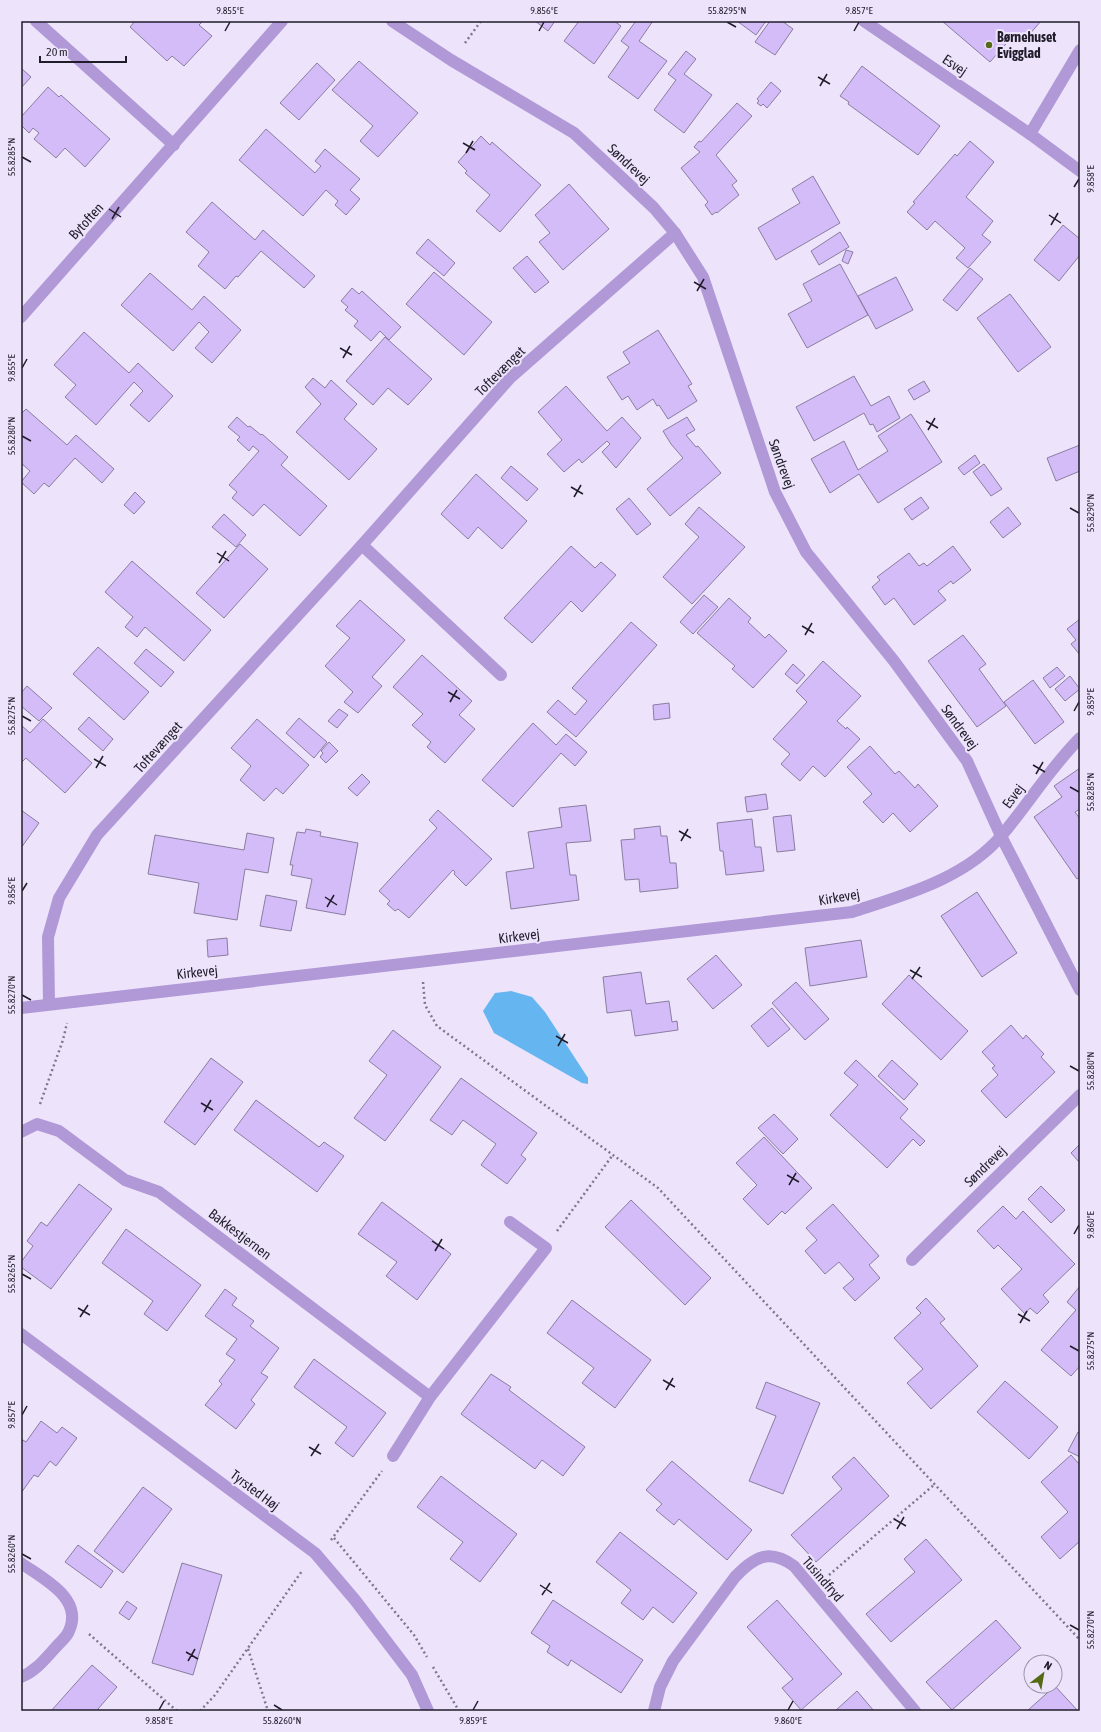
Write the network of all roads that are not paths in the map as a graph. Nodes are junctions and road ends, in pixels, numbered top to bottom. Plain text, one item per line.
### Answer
1 (36, 21) edge
2 (282, 21) edge
3 (392, 21) edge
4 (864, 21) edge
5 (1080, 50) edge
6 (1030, 134) junction
7 (174, 145) junction
8 (1080, 171) edge
9 (675, 233) junction
10 (21, 318) edge
11 (362, 545) junction
12 (500, 675) dead end
13 (1080, 738) edge
14 (1001, 836) junction
15 (1080, 990) edge
16 (49, 1004) junction
17 (21, 1008) edge
18 (1080, 1095) edge
19 (21, 1132) edge
20 (510, 1222) dead end
21 (912, 1260) dead end
22 (21, 1334) edge
23 (430, 1397) junction
24 (393, 1456) road end
25 (21, 1563) edge
26 (21, 1677) edge
27 (428, 1711) edge
28 (654, 1711) edge
29 (915, 1711) edge

1 - 7 street
2 - 7 street, Bytoften
3 - 9 street, Søndrevej
4 - 6 street, Esvej
5 - 6 street
6 - 8 street, Esvej
7 - 10 street, Bytoften
9 - 11 street, Toftevænget
9 - 14 street, Søndrevej
11 - 12 street
11 - 16 street, Toftevænget
13 - 14 street, Esvej
14 - 15 street, Søndrevej
14 - 16 street, Kirkevej
16 - 17 street, Kirkevej
18 - 21 street, Søndrevej
19 - 23 street, Bakkestjernen
20 - 23 street
22 - 27 street, Tyrsted Høj
23 - 24 street
25 - 26 street
28 - 29 street, Tusindfryd

